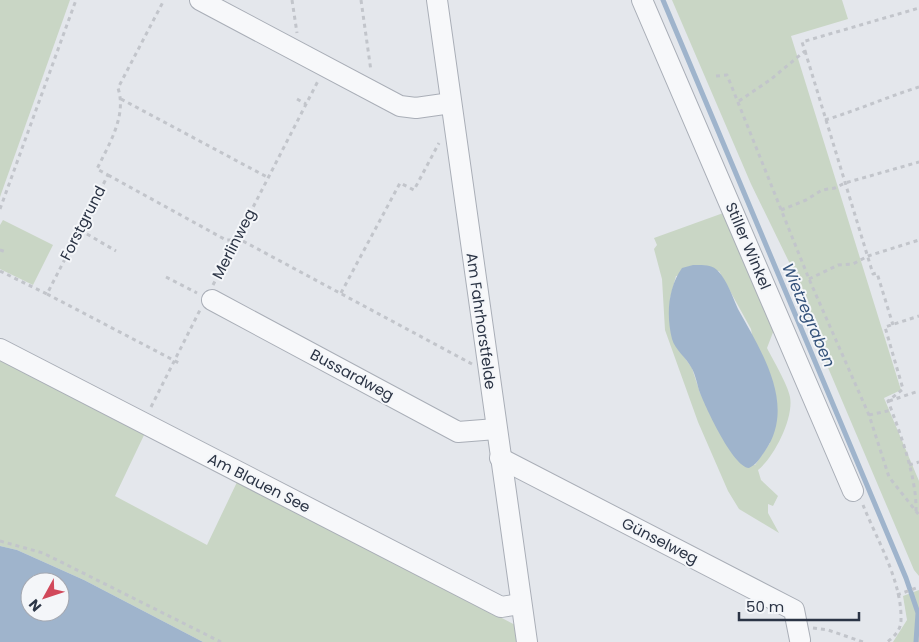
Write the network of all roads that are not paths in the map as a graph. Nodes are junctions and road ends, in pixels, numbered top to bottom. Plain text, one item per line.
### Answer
1 (202, 0) edge
2 (437, 0) edge
3 (642, 0) edge
4 (451, 103) junction
5 (209, 299) road end
6 (0, 349) edge
7 (496, 429) junction
8 (500, 458) junction
9 (853, 491) road end
10 (520, 604) junction
11 (799, 633) road end
12 (527, 642) edge

1 - 4 street
2 - 4 street, Am Fahrhorstfelde
3 - 9 street, Stiller Winkel
4 - 7 street, Am Fahrhorstfelde
5 - 7 street, Bussardweg
6 - 10 street, Am Blauen See
7 - 8 street, Am Fahrhorstfelde
8 - 10 street, Am Fahrhorstfelde
8 - 11 street, Günselweg
10 - 12 street, Am Fahrhorstfelde

